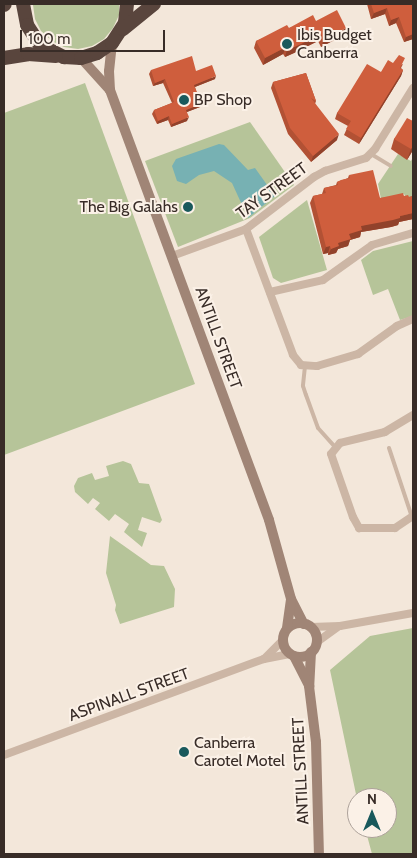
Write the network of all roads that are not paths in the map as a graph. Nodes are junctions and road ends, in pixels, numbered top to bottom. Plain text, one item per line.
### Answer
1 (23, 4) edge
2 (127, 4) edge
3 (154, 4) edge
4 (121, 31) junction
5 (112, 43) junction
6 (64, 57) junction
7 (4, 58) edge
8 (81, 58) junction
9 (413, 88) edge
10 (110, 90) junction
11 (371, 154) junction
12 (391, 166) dead end
13 (246, 229) junction
14 (413, 234) edge
15 (172, 256) junction
16 (270, 292) junction
17 (413, 319) edge
18 (305, 366) junction
19 (413, 415) edge
20 (335, 447) junction
21 (389, 448) dead end
22 (412, 516) edge
23 (291, 599) junction
24 (413, 613) edge
25 (308, 626) junction
26 (340, 626) junction
27 (287, 628) junction
28 (283, 640) junction
29 (317, 642) junction
30 (311, 652) junction
31 (292, 655) junction
32 (264, 659) junction
33 (309, 686) junction
34 (4, 755) edge
35 (319, 854) edge

1 - 6 highway
2 - 4 highway
3 - 4 highway
4 - 5 highway
5 - 8 highway
5 - 10 main road, ANTILL STREET
6 - 7 highway
6 - 8 highway
8 - 10 main road, ANTILL STREET
9 - 11 street
10 - 15 main road, ANTILL STREET
11 - 12 lane
11 - 13 street, TAY STREET
13 - 15 street, TAY STREET
13 - 16 street
14 - 16 street
15 - 23 main road, ANTILL STREET
16 - 18 street
17 - 18 street
18 - 20 lane
19 - 20 street
20 - 22 street
21 - 22 lane
23 - 25 main road, ANTILL STREET
23 - 27 main road, ANTILL STREET
24 - 26 street
25 - 26 street
25 - 27 main road
25 - 29 main road
26 - 29 street
27 - 28 main road
28 - 31 main road
28 - 32 street, ASPINALL STREET
29 - 30 main road
30 - 31 main road
30 - 33 main road, ANTILL STREET
31 - 32 street, ASPINALL STREET
31 - 33 main road, ANTILL STREET
32 - 34 street, ASPINALL STREET
33 - 35 main road, ANTILL STREET

